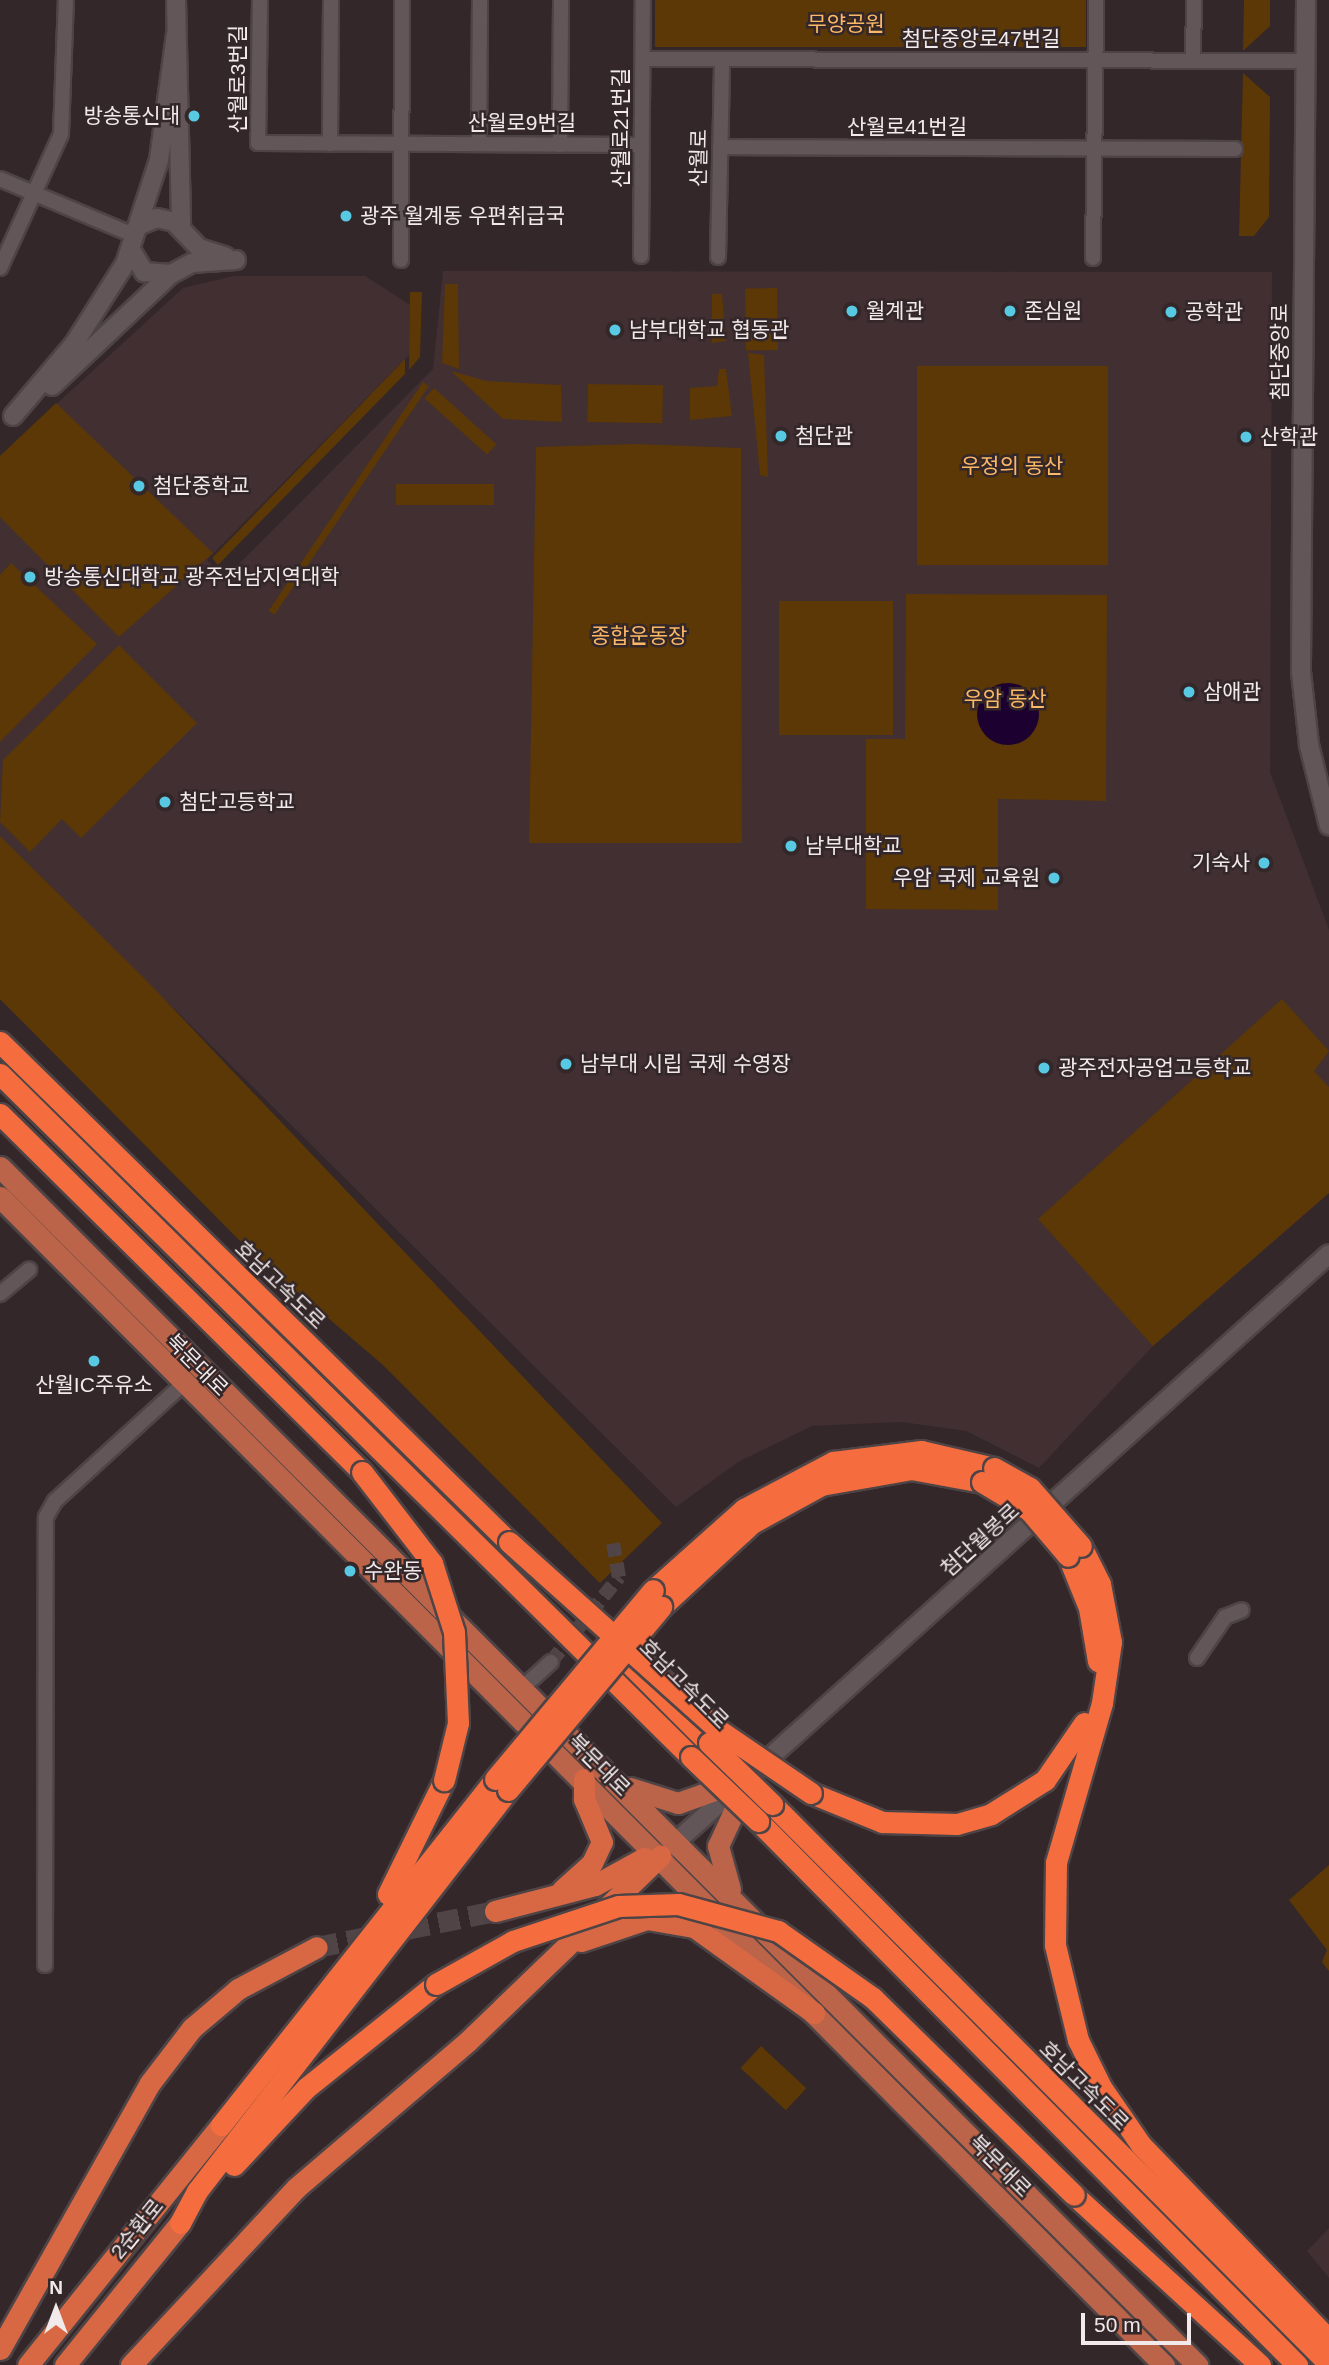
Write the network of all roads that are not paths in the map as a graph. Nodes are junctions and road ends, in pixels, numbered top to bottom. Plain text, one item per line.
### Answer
1 (66, 0) edge
2 (176, 0) edge
3 (260, 0) edge
4 (331, 0) edge
5 (402, 0) edge
6 (480, 0) edge
7 (561, 0) edge
8 (643, 0) edge
9 (1096, 0) edge
10 (1194, 0) edge
11 (1307, 0) edge
12 (176, 35) junction
13 (643, 59) junction
14 (722, 60) junction
15 (1095, 61) junction
16 (1193, 61) junction
17 (1306, 61) junction
18 (330, 144) junction
19 (401, 144) junction
20 (480, 144) junction
21 (560, 145) junction
22 (642, 145) junction
23 (720, 147) junction
24 (1094, 149) junction
25 (1235, 149) dead end
26 (0, 179) edge
27 (38, 194) junction
28 (184, 232) junction
29 (135, 237) junction
30 (641, 256) dead end
31 (718, 257) dead end
32 (1093, 258) dead end
33 (401, 260) dead end
34 (0, 268) edge
35 (175, 272) junction
36 (7, 422) edge
37 (1329, 826) edge
38 (0, 1042) edge
39 (0, 1074) edge
40 (0, 1114) edge
41 (0, 1167) edge
42 (0, 1198) edge
43 (1329, 1254) edge
44 (29, 1270) dead end
45 (0, 1294) edge
46 (183, 1384) junction
47 (509, 1542) junction
48 (1075, 1551) junction
49 (1242, 1610) dead end
50 (1197, 1658) dead end
51 (551, 1662) tunnel mouth
52 (522, 1688) junction
53 (607, 1773) junction
54 (750, 1775) junction
55 (584, 1779) junction
56 (502, 1784) junction
57 (677, 1842) junction
58 (660, 1856) junction
59 (555, 1895) junction
60 (745, 1910) junction
61 (495, 1911) tunnel mouth
62 (317, 1947) tunnel mouth
63 (551, 1963) junction
64 (45, 1965) dead end
65 (814, 2012) junction
66 (220, 2125) junction
67 (180, 2224) junction
68 (1329, 2340) edge
69 (0, 2349) edge
70 (1329, 2364) edge
71 (28, 2365) edge
72 (65, 2365) edge
73 (131, 2365) edge
74 (1164, 2365) edge
75 (1197, 2365) edge
76 (1260, 2365) edge
77 (1297, 2365) edge

1 - 27 street
2 - 12 street
3 - 18 street, 산월로3번길
4 - 18 street
5 - 19 street
6 - 20 street
7 - 21 street
8 - 13 street, 산월로21번길
9 - 15 street
10 - 16 street
11 - 17 street, 첨단중앙로
12 - 28 street
12 - 29 street
13 - 14 street, 첨단중앙로47번길
13 - 22 street, 산월로21번길
14 - 15 street, 첨단중앙로47번길
14 - 23 street, 산월로
15 - 16 street, 첨단중앙로47번길
15 - 24 street
16 - 17 street, 첨단중앙로47번길
17 - 37 street, 첨단중앙로
18 - 19 street, 산월로3번길
19 - 20 street, 산월로9번길
19 - 33 street
20 - 21 street, 산월로9번길
21 - 22 street, 산월로9번길
22 - 30 street, 산월로21번길
23 - 24 street, 산월로41번길
23 - 31 street, 산월로
24 - 25 street, 산월로41번길
24 - 32 street
26 - 27 street
27 - 29 street
27 - 34 street
28 - 29 street
28 - 35 street
28 - 35 street
29 - 35 street
29 - 36 street
35 - 36 street
38 - 47 highway, 호남고속도로
39 - 77 highway, 호남고속도로, bridge
40 - 66 highway, bridge
41 - 52 main road, 북문대로
42 - 46 main road, 북문대로
43 - 54 street, 첨단월봉로
44 - 45 street
46 - 55 main road, 북문대로
46 - 64 street, 북문대로
47 - 48 highway, bridge
47 - 54 highway, 호남고속도로, bridge
48 - 56 highway, bridge
48 - 68 highway
49 - 50 street
51 - 52 street
52 - 53 main road, 북문대로
53 - 54 main road
53 - 57 main road, 북문대로
54 - 57 street, 첨단월봉로
54 - 60 main road
54 - 70 highway, 호남고속도로, bridge
55 - 58 main road, 북문대로
55 - 59 highway
56 - 66 highway
56 - 67 highway
57 - 58 street, 첨단월봉로
57 - 60 main road, 북문대로
58 - 59 highway
58 - 63 highway
58 - 65 main road, 북문대로
59 - 61 highway
60 - 75 main road, 북문대로
62 - 69 highway
63 - 65 highway
63 - 73 highway
65 - 74 main road, 북문대로
66 - 71 highway, 2순환로
67 - 72 highway, 2순환로
67 - 76 highway, bridge

